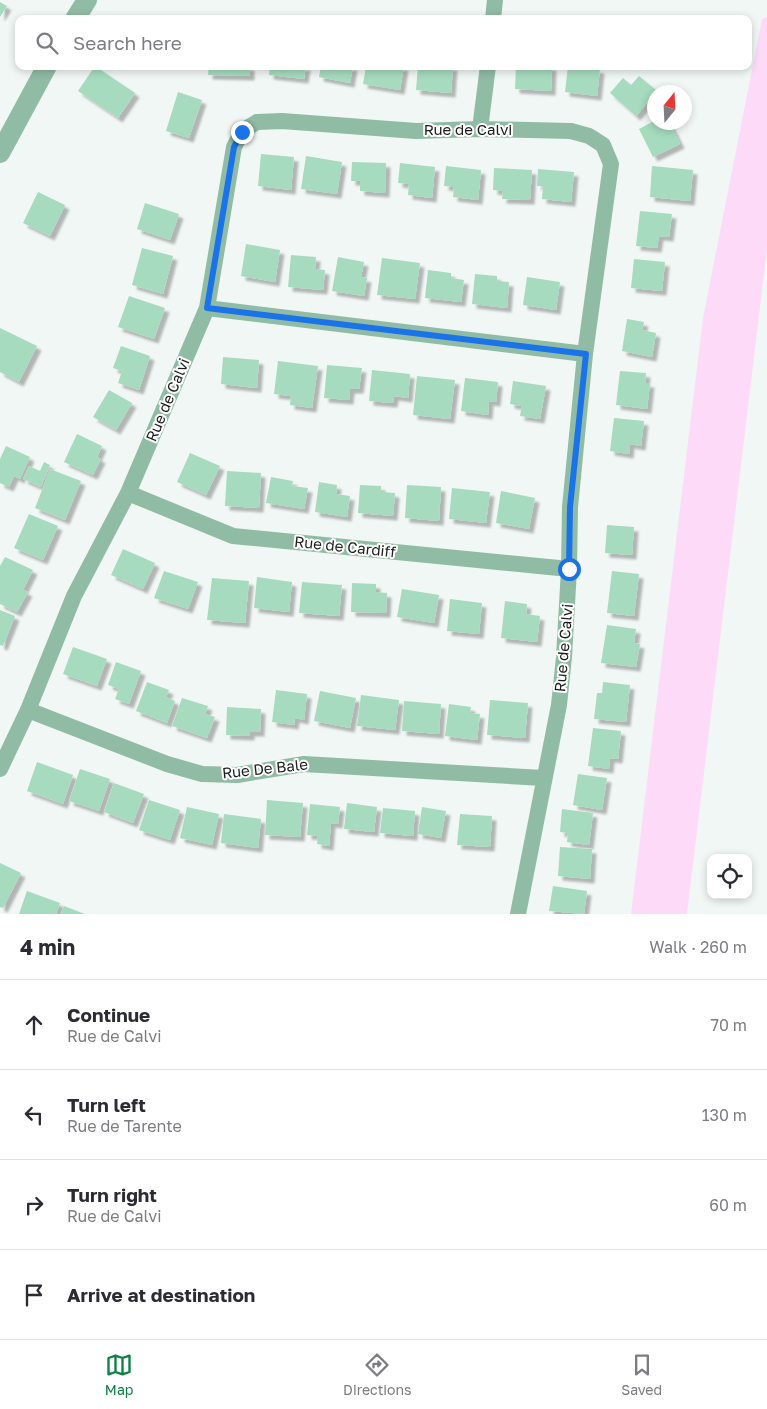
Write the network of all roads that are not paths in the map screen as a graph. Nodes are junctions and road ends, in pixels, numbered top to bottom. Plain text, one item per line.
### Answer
1 (87, 0) edge
2 (496, 0) edge
3 (78, 15) edge
4 (494, 15) edge
5 (45, 70) edge
6 (487, 70) edge
7 (480, 129) junction
8 (0, 153) edge
9 (207, 308) junction
10 (586, 354) junction
11 (128, 494) junction
12 (569, 569) junction
13 (28, 710) junction
14 (0, 769) edge
15 (544, 778) junction
16 (518, 914) edge

1 - 3 street
2 - 4 street
5 - 8 street
6 - 7 street
7 - 9 street, Rue de Calvi
7 - 10 street, Rue de Calvi
9 - 10 street
9 - 11 street, Rue de Calvi
10 - 12 street, Rue de Calvi
11 - 12 street, Rue de Cardiff
11 - 13 street, Rue de Calvi
12 - 15 street, Rue de Calvi
13 - 14 street, Rue de Calvi
13 - 15 street, Rue De Bale
15 - 16 street, Rue de Calvi

